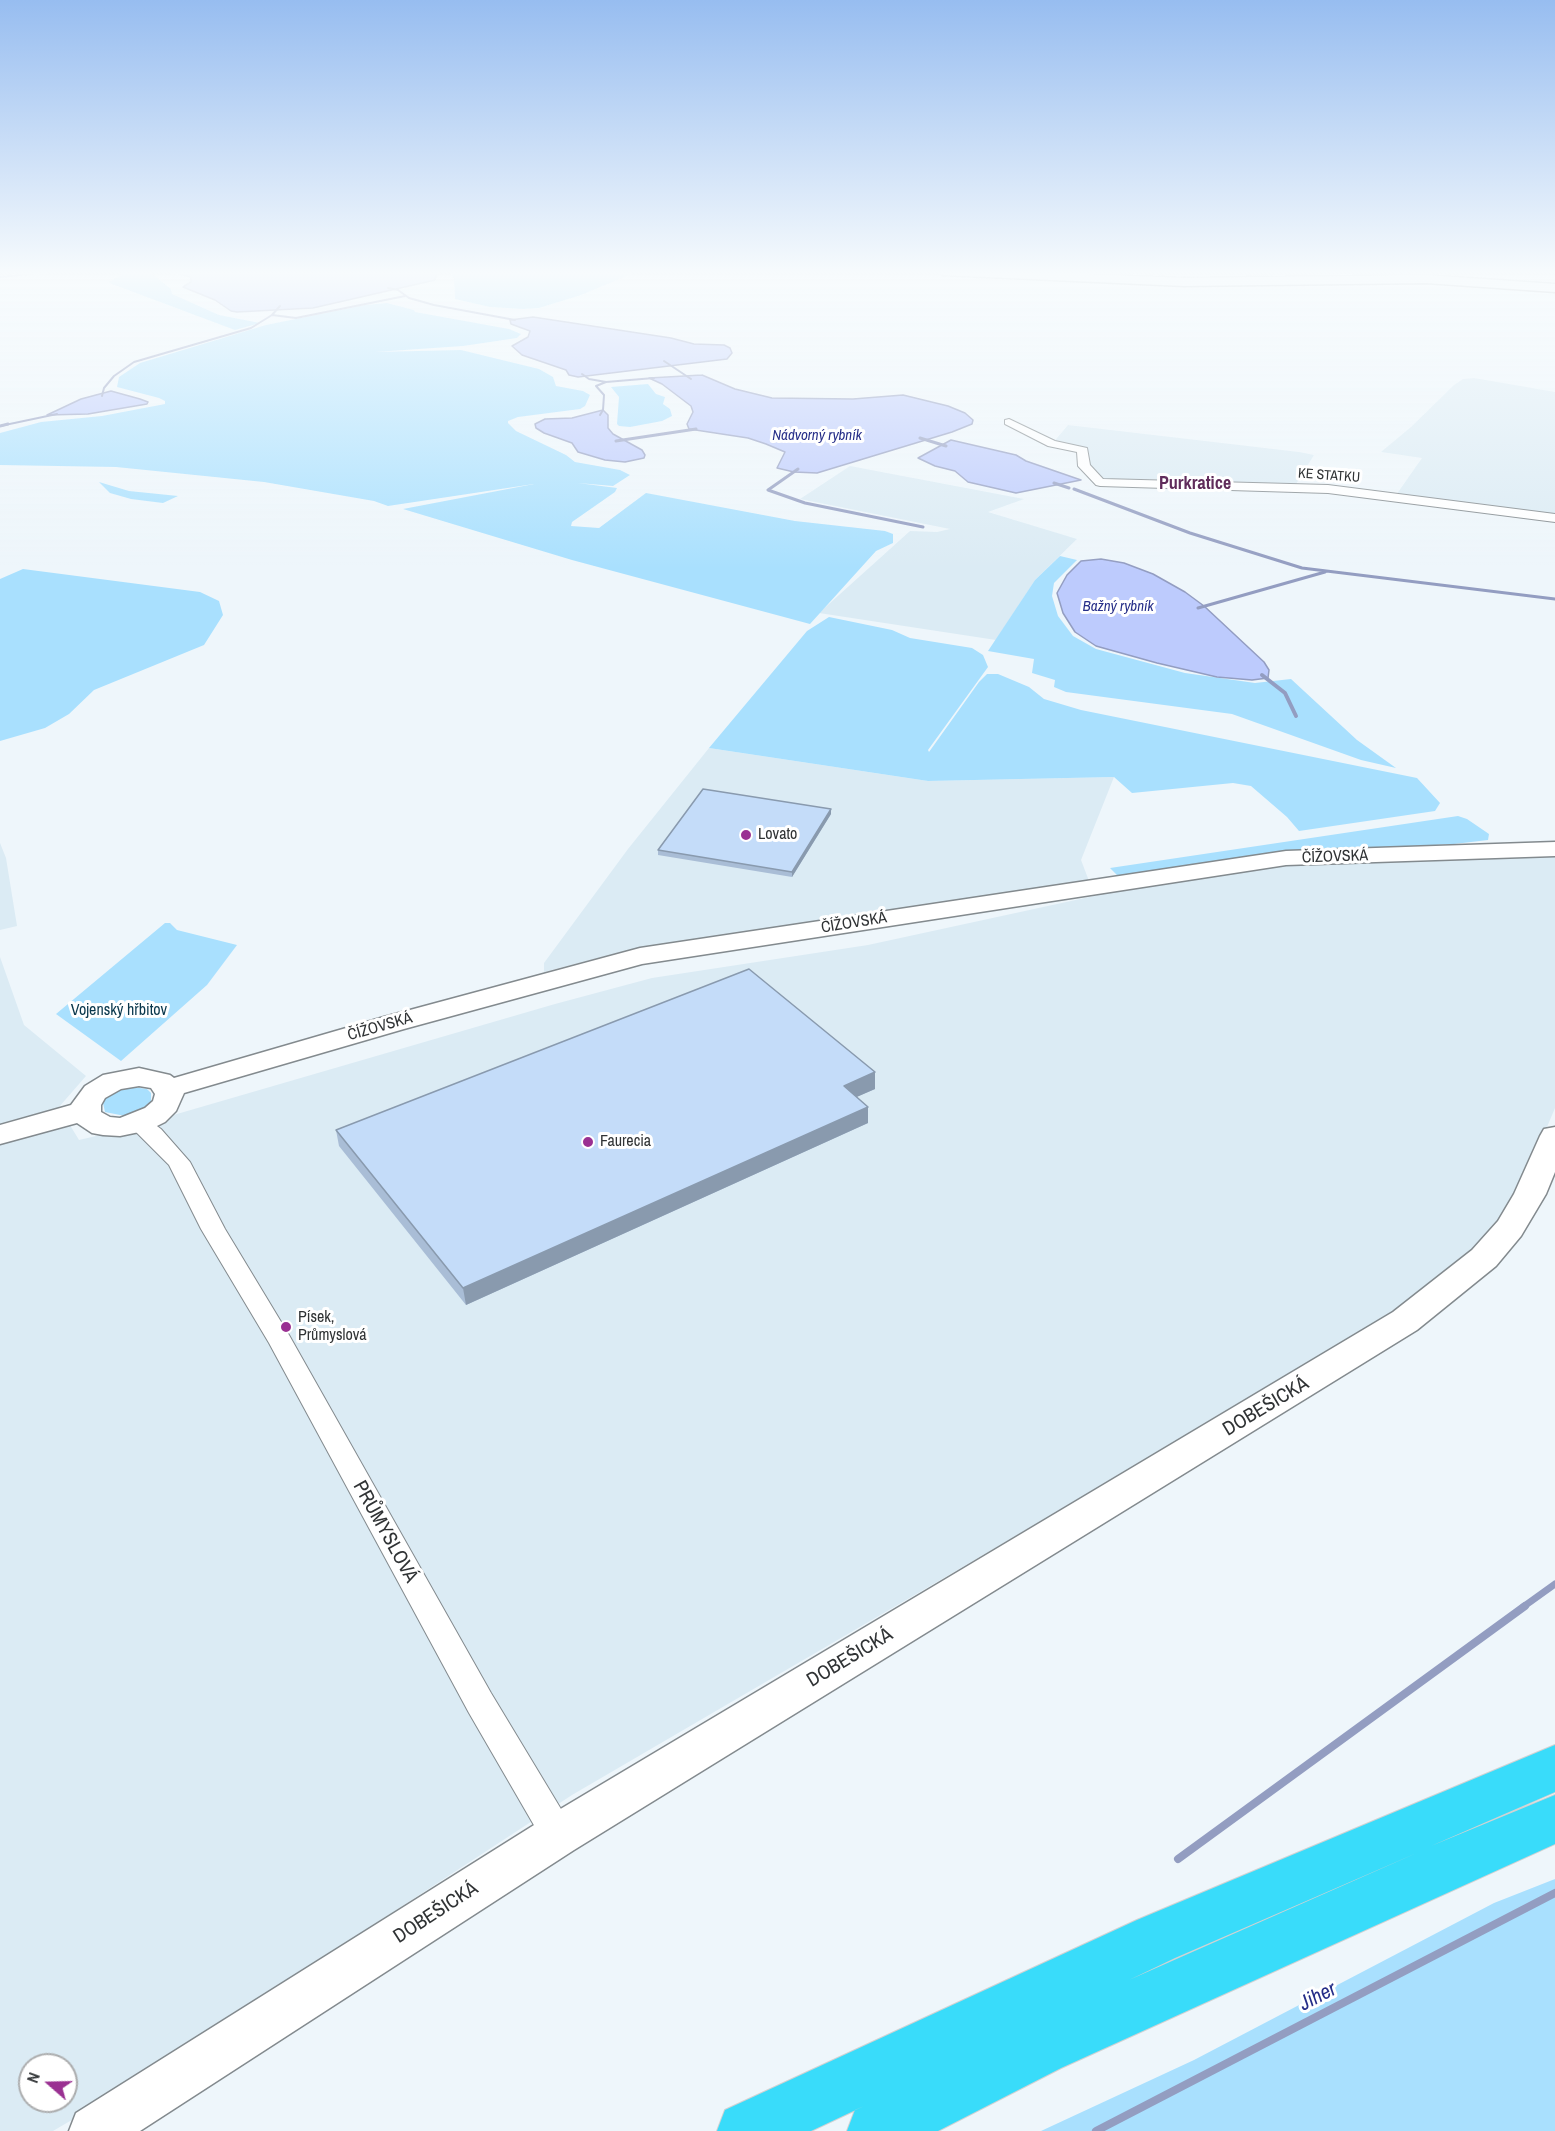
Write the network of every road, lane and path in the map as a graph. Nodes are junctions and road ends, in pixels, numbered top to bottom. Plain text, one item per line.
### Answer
1 (1009, 422) dead end
2 (1555, 518) edge
3 (1555, 849) edge
4 (168, 1089) junction
5 (85, 1111) junction
6 (138, 1123) junction
7 (0, 1135) edge
8 (1555, 1136) edge
9 (1555, 1768) edge
10 (1555, 1819) edge
11 (558, 1835) junction
12 (93, 2131) edge
13 (746, 2131) edge
14 (876, 2131) edge

1 - 2 street, KE STATKU
3 - 4 street, ČÍŽOVSKÁ
4 - 5 street
4 - 6 street
5 - 6 street
5 - 7 street
6 - 11 street, PRŮMYSLOVÁ
8 - 11 street, DOBEŠICKÁ
9 - 13 highway
10 - 14 highway
11 - 12 street, DOBEŠICKÁ

